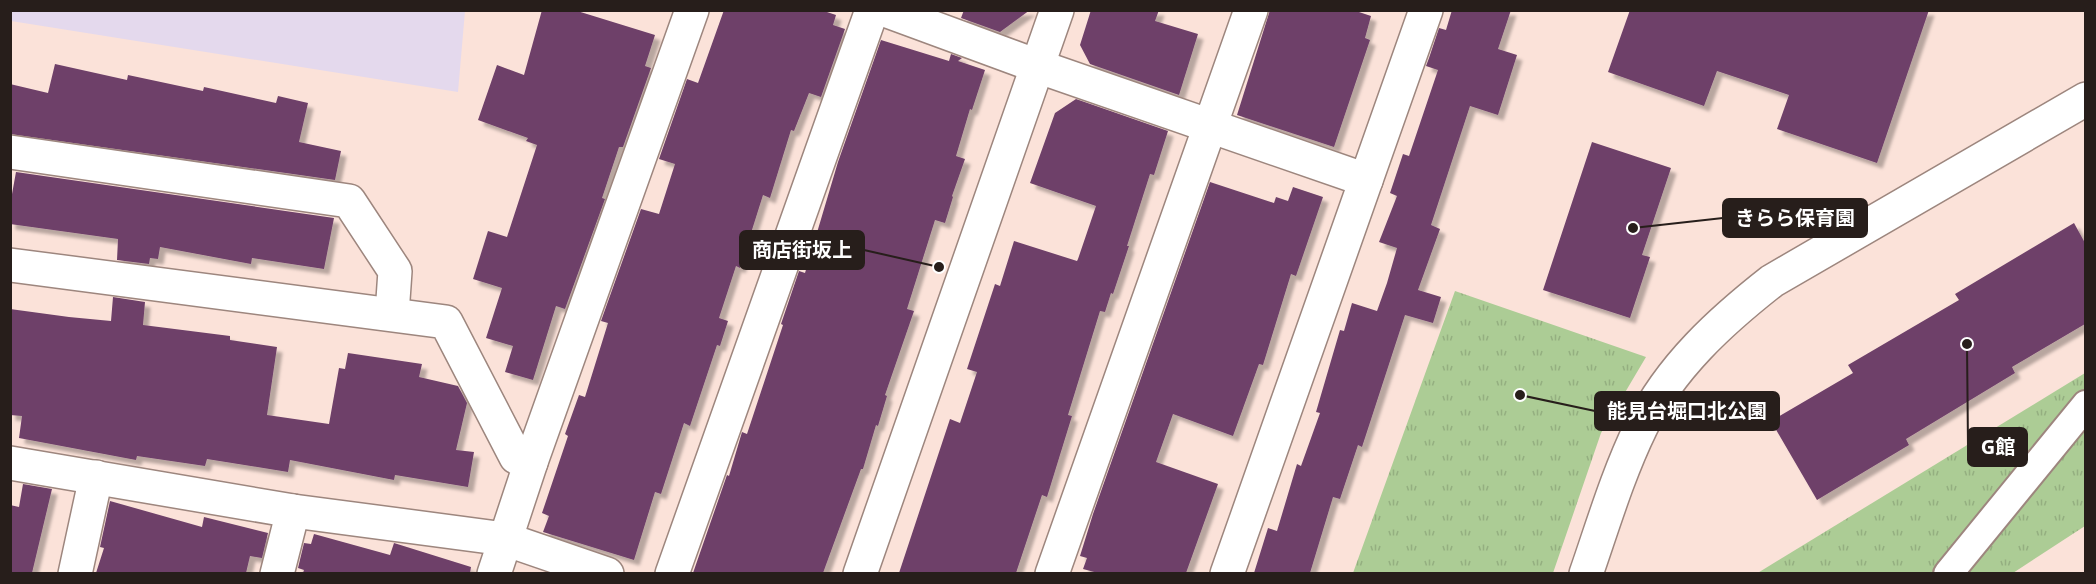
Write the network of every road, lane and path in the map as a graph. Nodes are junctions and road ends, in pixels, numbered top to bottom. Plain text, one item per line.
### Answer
1 (692, 10) edge
2 (872, 10) edge
3 (885, 10) edge
4 (1057, 10) edge
5 (1251, 10) edge
6 (1426, 10) edge
7 (1037, 66) junction
8 (2085, 99) edge
9 (1209, 126) junction
10 (10, 152) edge
11 (1366, 180) junction
12 (10, 265) edge
13 (392, 314) junction
14 (2085, 405) edge
15 (531, 462) junction
16 (10, 463) edge
17 (96, 477) junction
18 (293, 511) junction
19 (505, 539) junction
20 (75, 573) edge
21 (277, 573) edge
22 (494, 573) edge
23 (607, 573) edge
24 (672, 573) edge
25 (860, 573) edge
26 (1052, 573) edge
27 (1227, 573) edge
28 (1586, 573) edge
29 (1948, 573) edge

1 - 15 street
2 - 24 street
3 - 7 street
4 - 7 street
5 - 9 street
6 - 11 street
7 - 9 street
7 - 25 street
8 - 28 street
9 - 11 street
9 - 26 street
10 - 13 street
11 - 27 street
12 - 13 street
13 - 15 street
14 - 29 street
15 - 19 street
16 - 17 street
17 - 18 street
17 - 20 street
18 - 19 street
18 - 21 street
19 - 22 street
19 - 23 street

